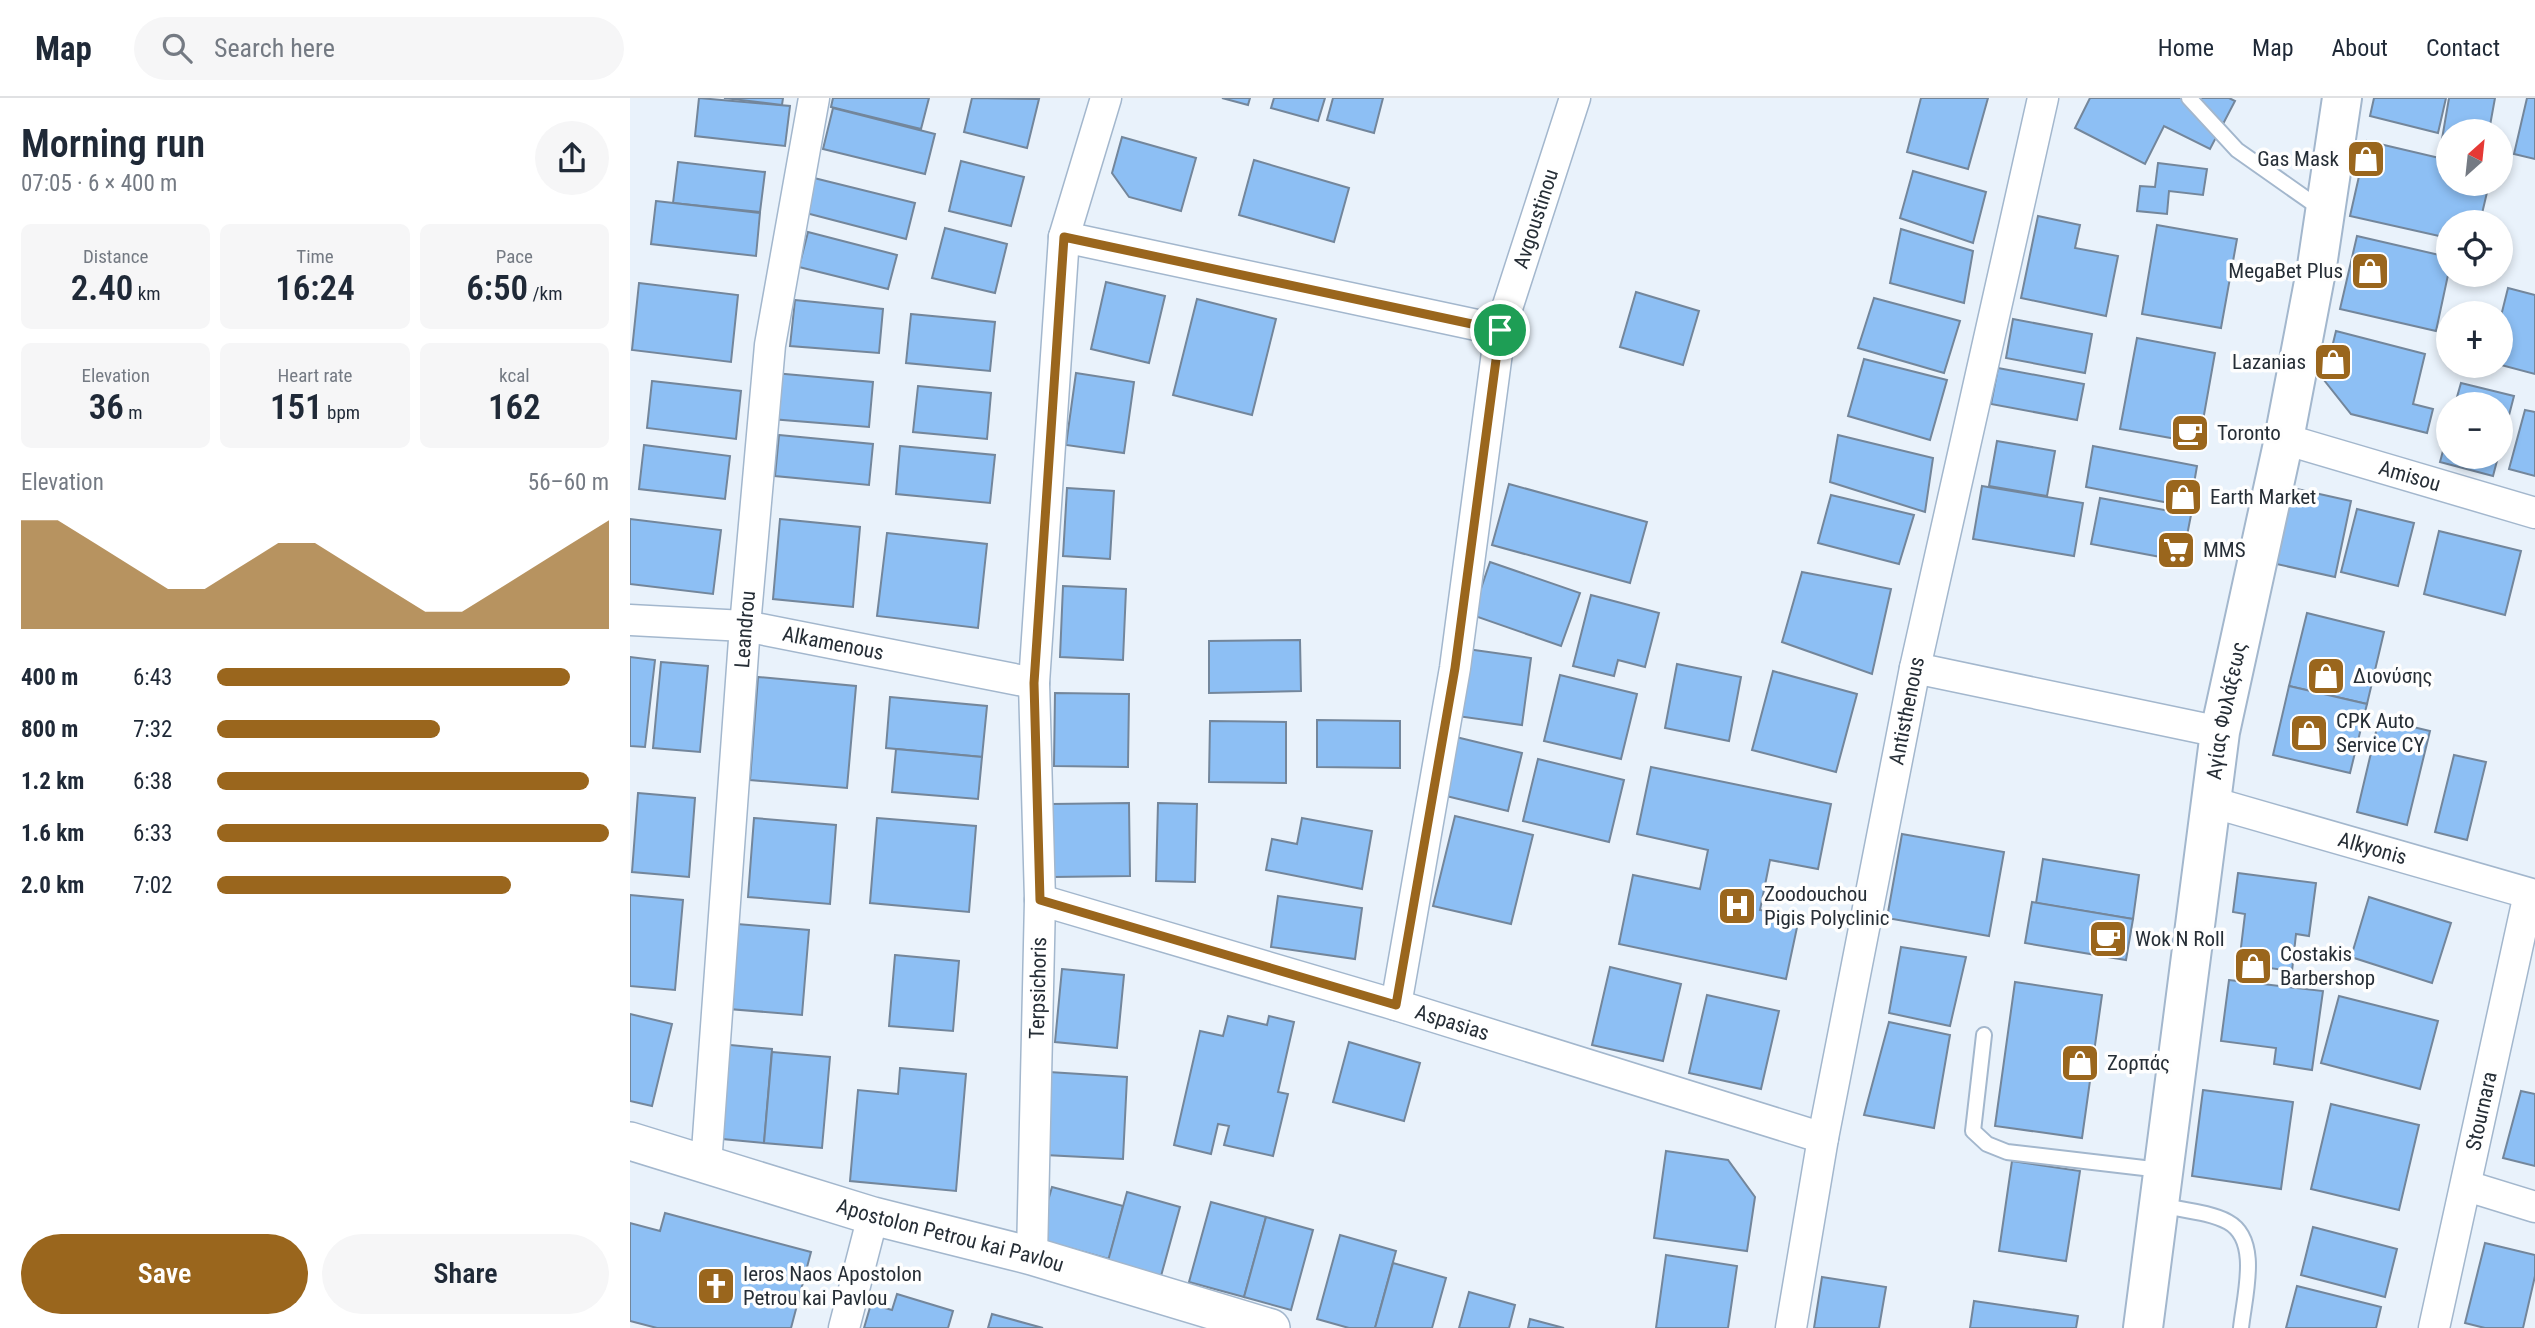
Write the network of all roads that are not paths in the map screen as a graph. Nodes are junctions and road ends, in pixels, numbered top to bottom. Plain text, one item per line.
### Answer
1 (814, 98) edge
2 (1106, 98) edge
3 (1575, 98) edge
4 (2043, 98) edge
5 (2189, 98) edge
6 (2342, 98) edge
7 (2325, 212) junction
8 (1064, 237) junction
9 (1500, 330) junction
10 (2284, 439) junction
11 (2535, 513) edge
12 (630, 620) edge
13 (745, 626) junction
14 (1915, 668) junction
15 (1034, 683) junction
16 (2220, 732) junction
17 (2211, 802) junction
18 (2532, 895) edge
19 (1040, 900) junction
20 (1396, 1005) junction
21 (1984, 1035) dead end
22 (1823, 1138) junction
23 (630, 1142) edge
24 (706, 1165) junction
25 (2467, 1185) junction
26 (2161, 1187) junction
27 (2535, 1207) edge
28 (873, 1216) junction
29 (1032, 1256) junction
30 (844, 1328) edge
31 (1271, 1328) edge
32 (1791, 1328) edge
33 (2143, 1328) edge
34 (2242, 1328) edge
35 (2434, 1328) edge

1 - 13 street, Leandrou
2 - 8 street, Terpsichoris
3 - 9 street, Avgoustinou
4 - 14 street, Antisthenous
5 - 7 lane
6 - 7 main road, Αγίας Φυλάξεως
7 - 10 main road, Αγίας Φυλάξεως
8 - 9 street
8 - 15 street, Terpsichoris
9 - 20 street, Avgoustinou
10 - 11 street, Amisou
10 - 16 main road, Αγίας Φυλάξεως
12 - 13 street, Alkamenous
13 - 15 street, Alkamenous
13 - 24 street, Leandrou
14 - 16 street
14 - 22 street, Antisthenous
15 - 19 street, Terpsichoris
16 - 17 main road, Αγίας Φυλάξεως
17 - 18 street, Alkyonis
17 - 26 main road, Αγίας Φυλάξεως
18 - 25 street, Stournara
19 - 20 street, Aspasias
19 - 29 street, Terpsichoris
20 - 22 street, Aspasias
21 - 26 lane
22 - 32 street, Antisthenous
23 - 24 street, Apostolon Petrou kai Pavlou
24 - 28 street, Apostolon Petrou kai Pavlou
25 - 27 street
25 - 35 street, Stournara
26 - 33 main road, Αγίας Φυλάξεως
26 - 34 lane
28 - 29 street, Apostolon Petrou kai Pavlou
28 - 30 street
29 - 31 street, Apostolon Petrou kai Pavlou

